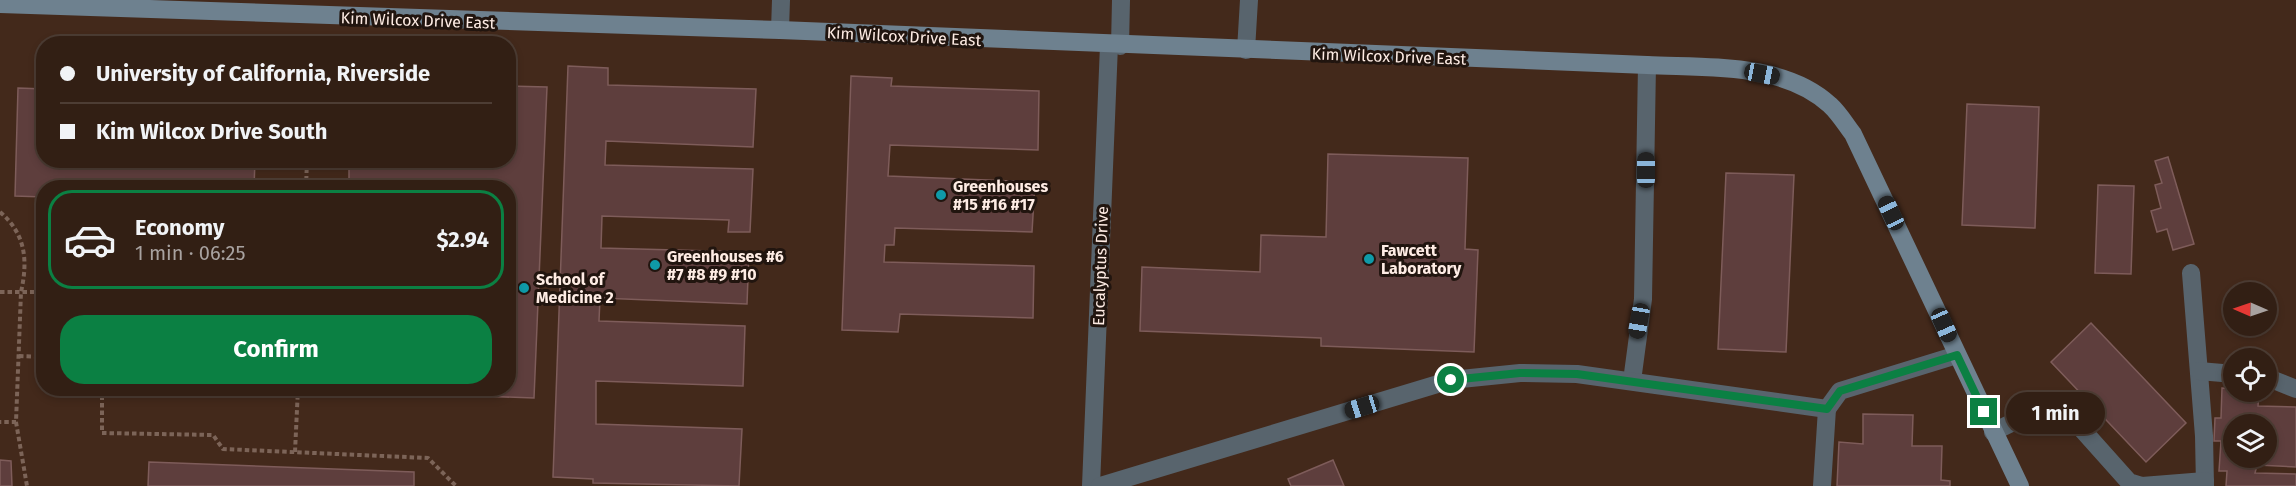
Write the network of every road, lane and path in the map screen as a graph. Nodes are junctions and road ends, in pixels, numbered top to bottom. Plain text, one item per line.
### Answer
1 (781, 0) edge
2 (1121, 0) edge
3 (1249, 0) edge
4 (42, 3) edge
5 (0, 4) edge
6 (780, 30) junction
7 (1114, 45) junction
8 (1246, 50) junction
9 (1647, 65) junction
10 (0, 212) edge
11 (2191, 273) dead end
12 (0, 292) edge
13 (21, 292) junction
14 (36, 292) edge
15 (1957, 355) junction
16 (19, 356) junction
17 (36, 357) edge
18 (2199, 371) junction
19 (2223, 373) edge
20 (1632, 381) junction
21 (2277, 381) edge
22 (2296, 389) edge
23 (102, 396) edge
24 (298, 396) edge
25 (1827, 409) junction
26 (0, 422) edge
27 (16, 422) junction
28 (1994, 432) junction
29 (295, 452) junction
30 (2205, 484) edge
31 (27, 486) edge
32 (456, 486) edge
33 (1091, 486) edge
34 (1100, 486) edge
35 (1822, 486) edge
36 (2020, 486) edge

1 - 6 lane
2 - 7 lane, Eucalyptus Drive
3 - 8 lane
4 - 5 street, Kim Wilcox Drive East
4 - 6 street, Kim Wilcox Drive East
6 - 7 street, Kim Wilcox Drive East
7 - 8 street, Kim Wilcox Drive East
7 - 33 lane, Eucalyptus Drive
8 - 9 street, Kim Wilcox Drive East
9 - 15 street, Kim Wilcox Drive East
9 - 20 lane
10 - 13 path
11 - 18 lane
12 - 13 path
13 - 14 path
13 - 16 path
15 - 25 lane
15 - 28 street, Kim Wilcox Drive East
16 - 17 path
16 - 27 path
18 - 19 lane
18 - 30 lane
20 - 25 lane
20 - 34 lane
21 - 22 lane
23 - 29 path
24 - 29 path
25 - 35 lane
26 - 27 path
27 - 31 path
28 - 30 lane
28 - 36 street, Kim Wilcox Drive East
29 - 32 path

